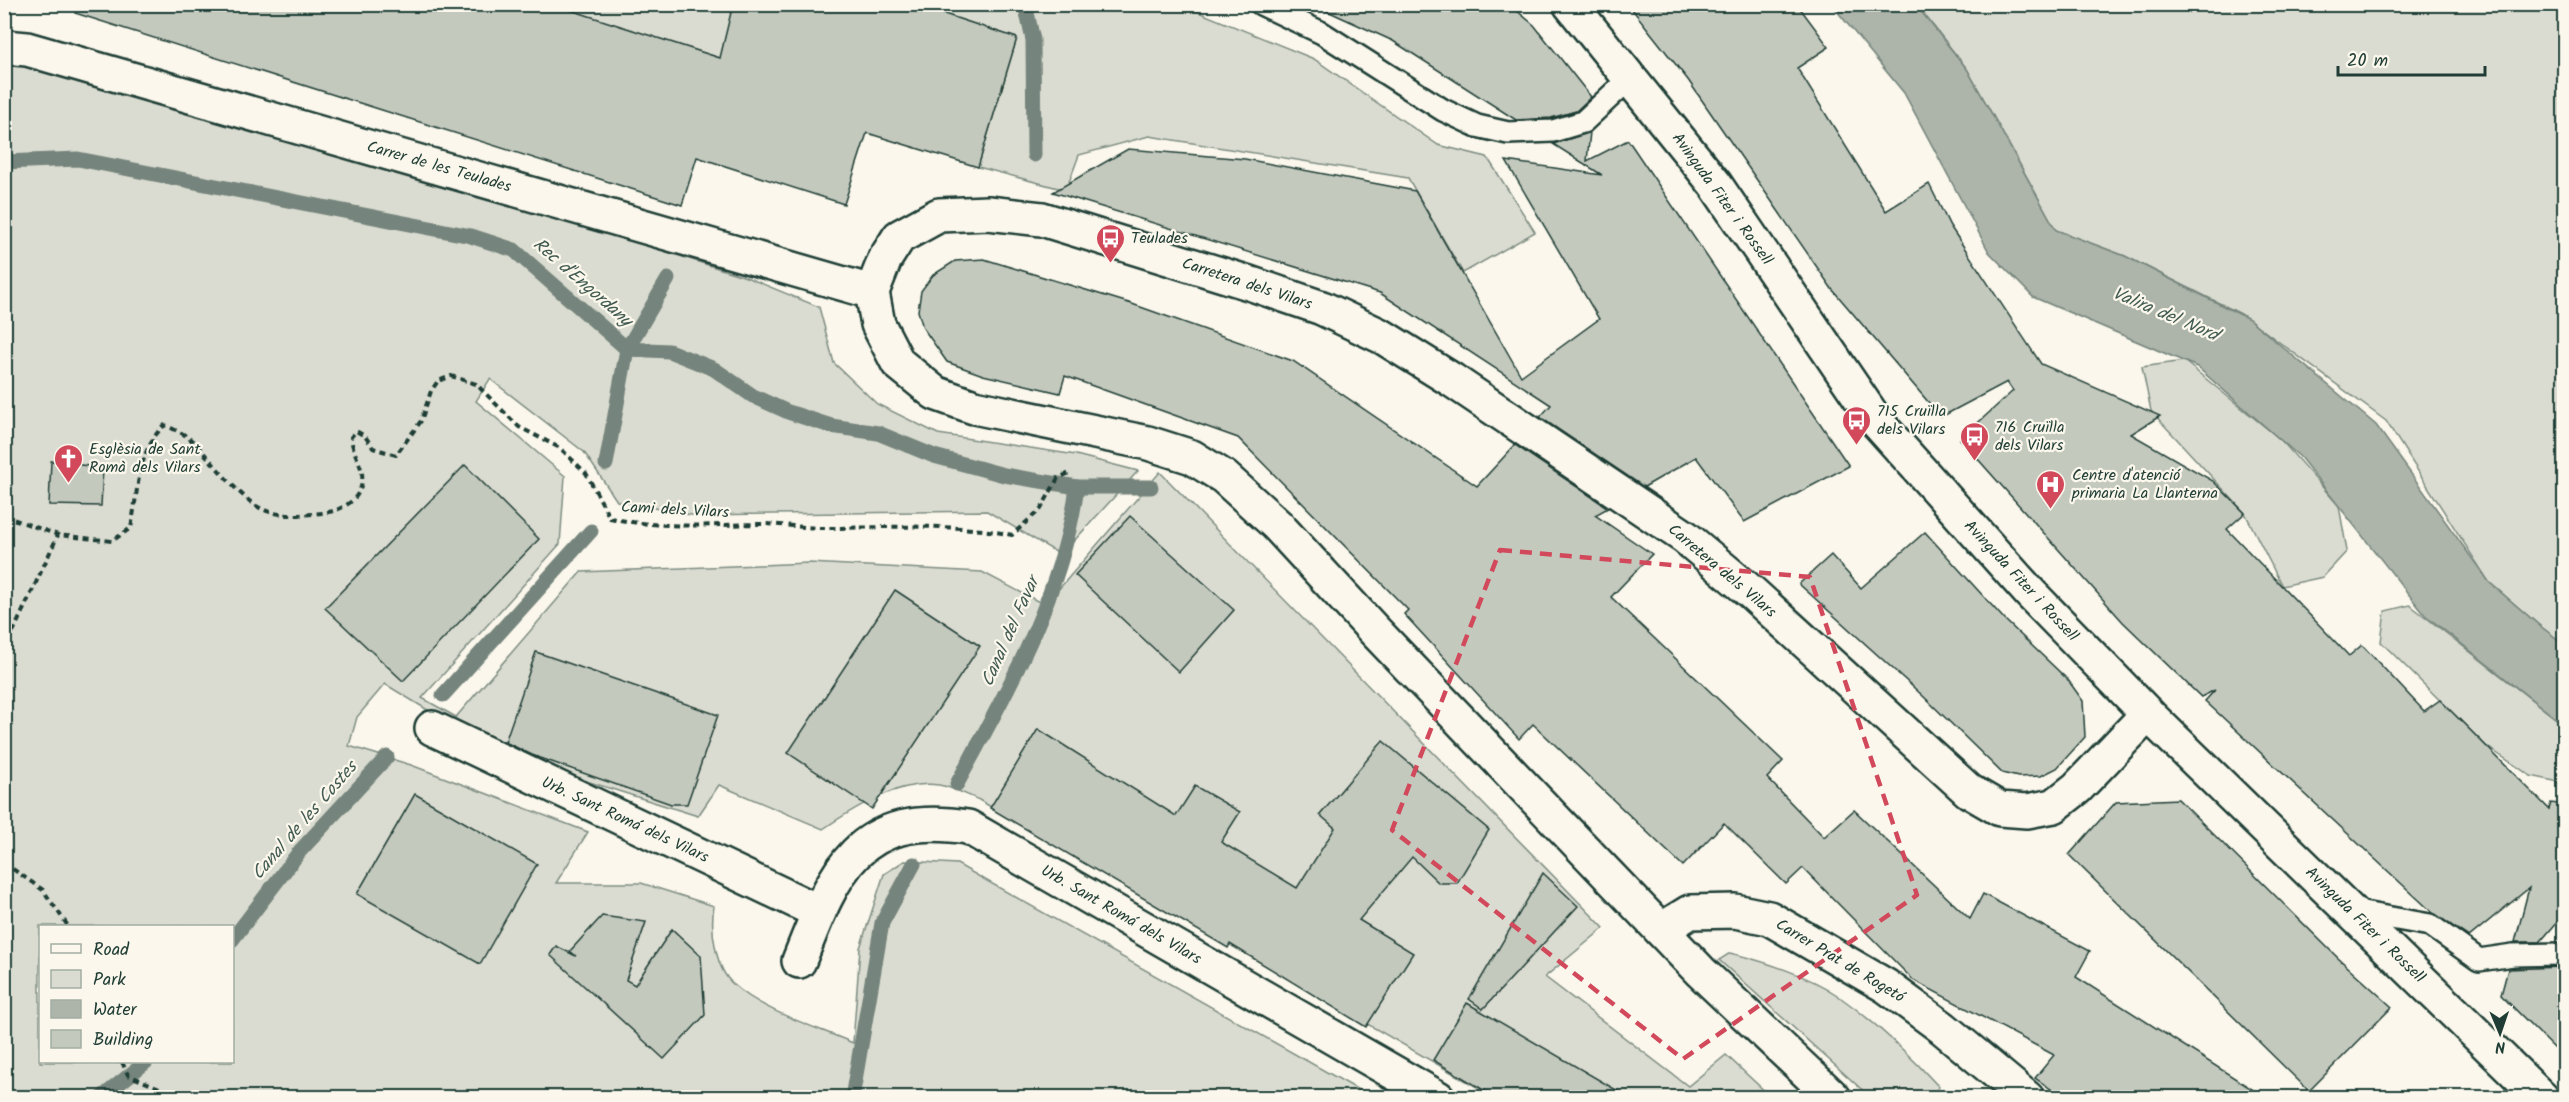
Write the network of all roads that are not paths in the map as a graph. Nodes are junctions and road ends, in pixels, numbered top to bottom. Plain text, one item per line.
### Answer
1 (1261, 4) edge
2 (1569, 4) edge
3 (4, 47) edge
4 (1630, 78) junction
5 (872, 292) junction
6 (2148, 714) junction
7 (432, 728) dead end
8 (2351, 911) junction
9 (819, 912) junction
10 (1661, 930) junction
11 (2565, 954) edge
12 (799, 962) dead end
13 (1438, 1098) edge
14 (1834, 1098) edge
15 (2027, 1098) edge
16 (2542, 1098) edge

1 - 4 lane
2 - 4 street, Avinguda Fiter i Rossell
3 - 5 street, Carrer de les Teulades
4 - 6 street, Avinguda Fiter i Rossell
5 - 6 street, Carretera dels Vilars
5 - 10 street
6 - 8 street, Avinguda Fiter i Rossell
7 - 9 street, Urb. Sant Romá dels Vilars
8 - 11 lane
8 - 16 street, Avinguda Fiter i Rossell
9 - 12 street, Urb. Sant Romá dels Vilars
9 - 13 street, Urb. Sant Romá dels Vilars
10 - 14 street
10 - 15 street, Carrer Prat de Rogetó

